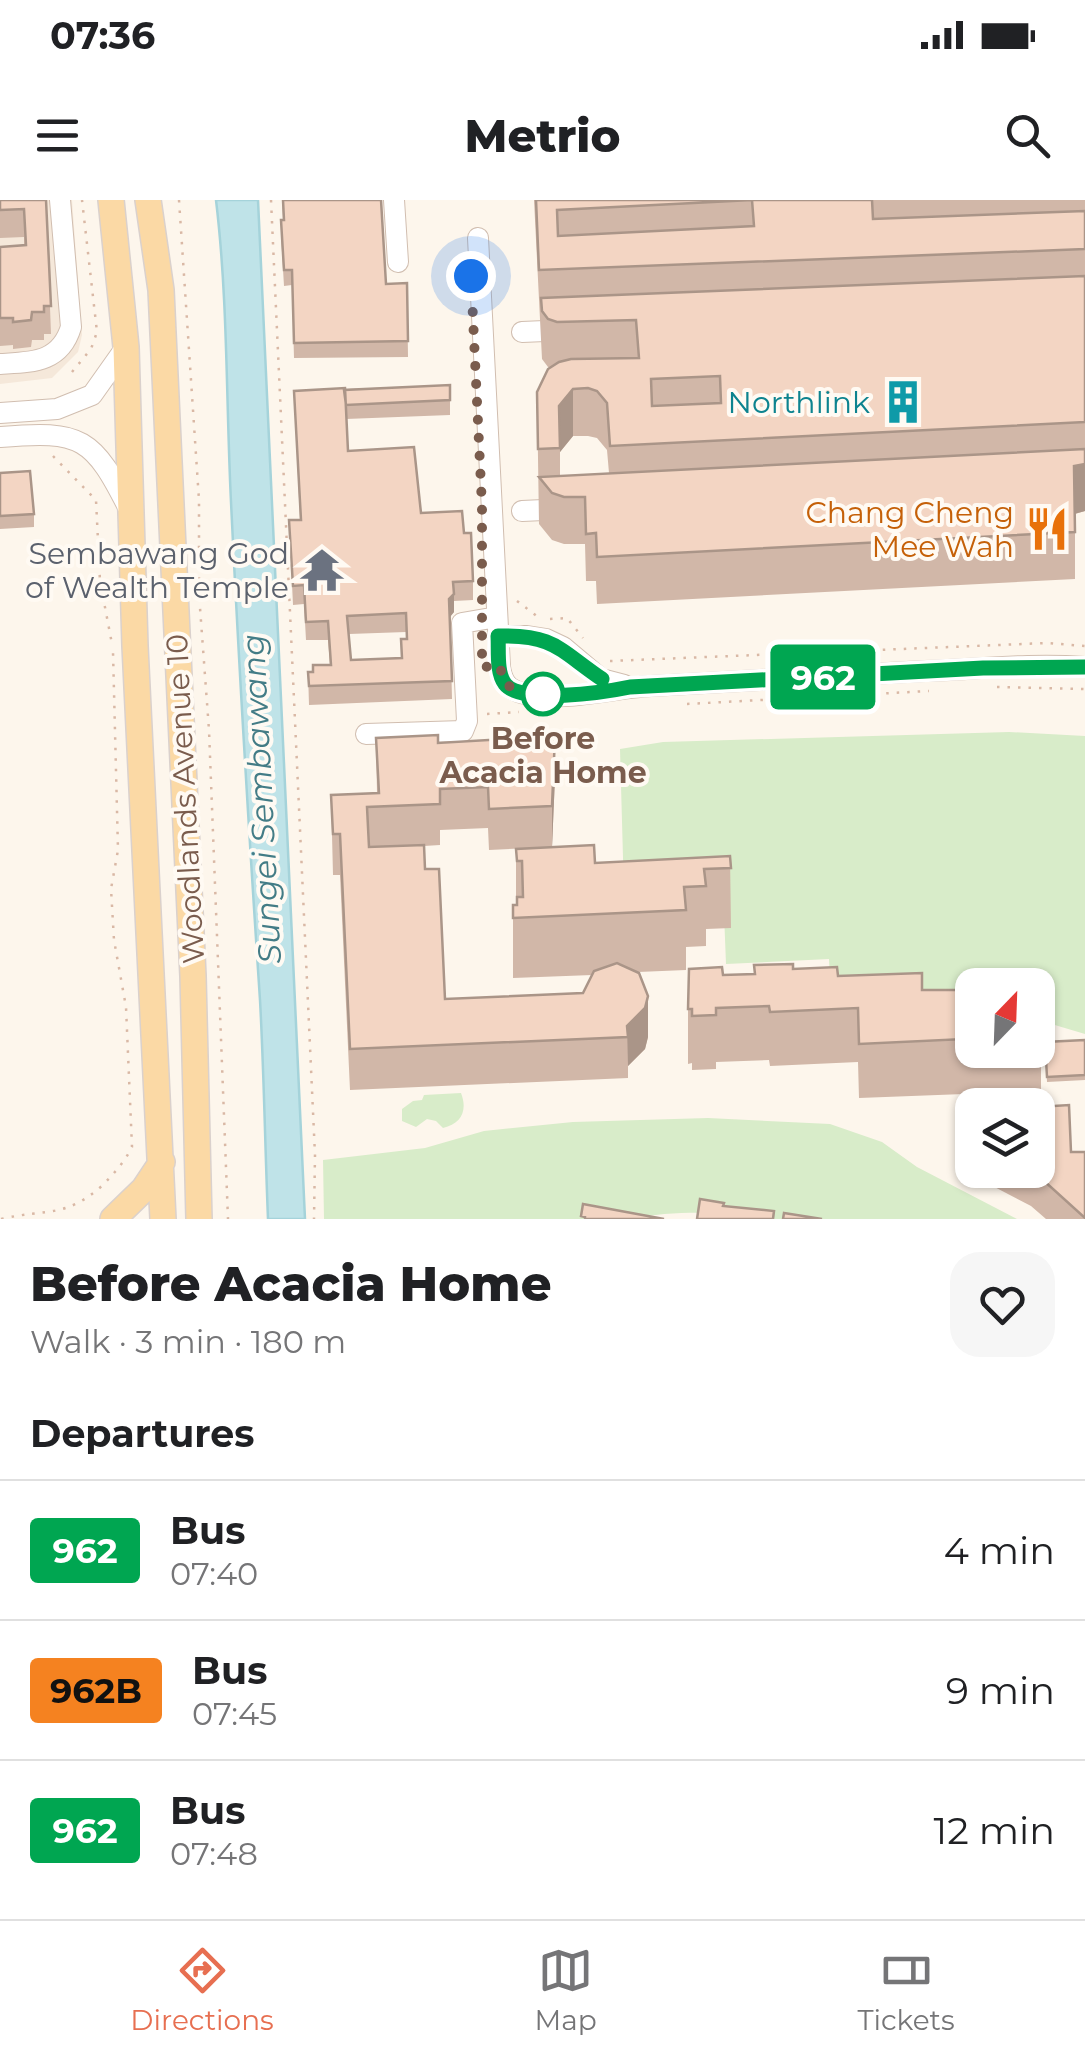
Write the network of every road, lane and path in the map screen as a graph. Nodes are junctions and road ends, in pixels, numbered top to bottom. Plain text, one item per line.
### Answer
1 (60, 200) edge
2 (82, 200) edge
3 (111, 200) edge
4 (148, 200) edge
5 (180, 200) edge
6 (271, 200) edge
7 (394, 200) edge
8 (478, 238) dead end
9 (398, 262) dead end
10 (580, 330) edge
11 (522, 332) dead end
12 (126, 348) junction
13 (0, 364) edge
14 (72, 372) dead end
15 (0, 413) edge
16 (0, 436) edge
17 (49, 453) dead end
18 (580, 508) edge
19 (522, 512) dead end
20 (133, 517) junction
21 (514, 595) dead end
22 (497, 627) junction
23 (1085, 646) edge
24 (591, 648) dead end
25 (603, 661) dead end
26 (500, 666) junction
27 (464, 667) junction
28 (1085, 668) edge
29 (630, 687) junction
30 (985, 688) dead end
31 (1085, 689) edge
32 (946, 690) dead end
33 (678, 704) dead end
34 (525, 712) dead end
35 (484, 714) dead end
36 (366, 734) dead end
37 (162, 1162) junction
38 (1, 1219) edge
39 (113, 1219) edge
40 (163, 1219) edge
41 (199, 1219) edge
42 (228, 1219) edge
43 (314, 1219) edge

1 - 13 street
2 - 14 path
3 - 12 main road, Woodlands Avenue 10
4 - 41 main road, Woodlands Avenue 10
5 - 42 path
6 - 43 path
7 - 9 street
8 - 22 street
10 - 11 street
12 - 15 street
12 - 20 main road, Woodlands Avenue 10
16 - 20 street
17 - 38 path
18 - 19 street
20 - 37 main road, Woodlands Avenue 10
21 - 24 path
22 - 26 street
22 - 27 street
22 - 29 street
23 - 25 path
26 - 27 street
26 - 29 street
27 - 36 street
28 - 29 street
30 - 31 path
32 - 33 path
34 - 35 path
37 - 39 main road
37 - 40 main road, Woodlands Avenue 10

